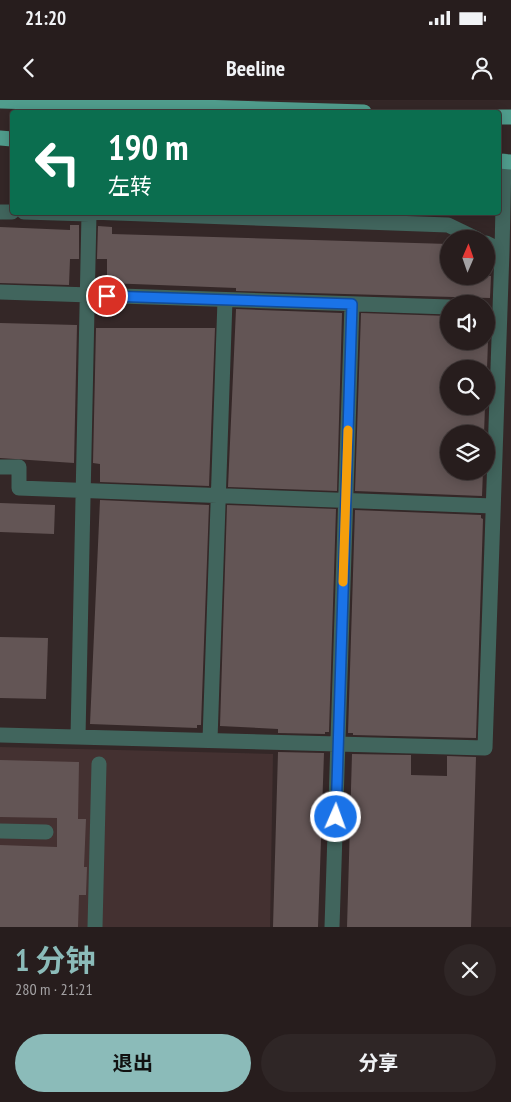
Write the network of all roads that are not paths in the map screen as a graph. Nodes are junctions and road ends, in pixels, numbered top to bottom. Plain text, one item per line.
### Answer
1 (0, 101) edge
2 (298, 110) edge
3 (505, 161) edge
4 (89, 215) edge
5 (149, 215) edge
6 (458, 230) edge
7 (495, 248) edge
8 (502, 251) junction
9 (0, 292) edge
10 (88, 295) junction
11 (495, 296) edge
12 (225, 300) junction
13 (352, 304) junction
14 (440, 307) edge
15 (493, 350) edge
16 (0, 467) edge
17 (83, 491) junction
18 (218, 496) junction
19 (346, 500) junction
20 (493, 506) junction
21 (0, 735) edge
22 (78, 736) junction
23 (210, 740) junction
24 (338, 744) junction
25 (99, 764) dead end
26 (0, 831) edge
27 (46, 832) dead end
28 (95, 927) edge
29 (332, 927) edge

1 - 2 main road
3 - 8 lane
4 - 10 lane
5 - 6 lane
7 - 8 lane
8 - 11 lane
9 - 10 lane
10 - 12 lane
10 - 17 lane
12 - 13 lane
12 - 18 lane
13 - 14 lane
13 - 19 lane
15 - 20 lane
16 - 17 lane
17 - 18 lane
17 - 22 lane
18 - 19 lane
18 - 23 lane
19 - 20 lane
19 - 24 lane
20 - 24 lane
21 - 22 lane
22 - 23 lane
23 - 24 lane
24 - 29 lane
25 - 28 lane
26 - 27 lane

